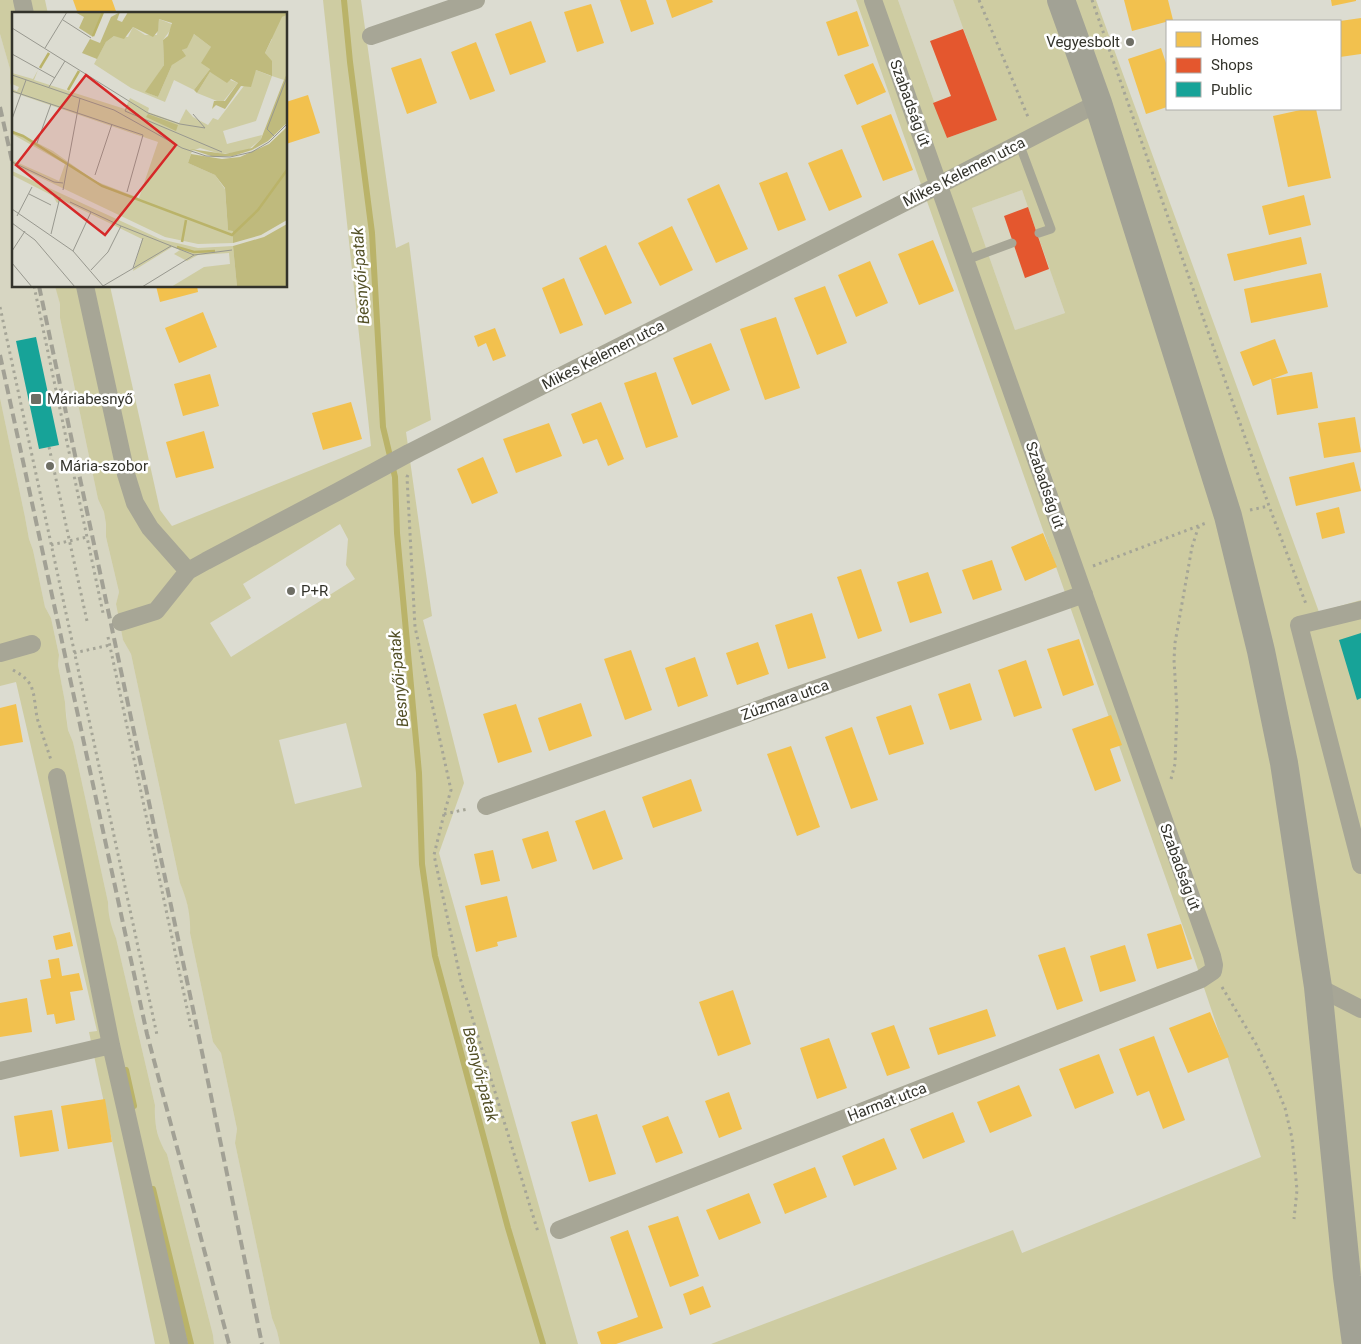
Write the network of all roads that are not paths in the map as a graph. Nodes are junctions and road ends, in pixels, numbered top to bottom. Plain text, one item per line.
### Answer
1 (476, 0) edge
2 (873, 0) edge
3 (1061, 0) edge
4 (371, 36) dead end
5 (1098, 103) junction
6 (1019, 143) junction
7 (939, 185) junction
8 (1039, 233) dead end
9 (1012, 243) dead end
10 (966, 260) junction
11 (85, 288) edge
12 (188, 571) junction
13 (1084, 594) junction
14 (1361, 610) edge
15 (121, 622) dead end
16 (32, 644) dead end
17 (4, 660) edge
18 (57, 777) road end
19 (486, 806) dead end
20 (1361, 865) edge
21 (1213, 971) joint
22 (1318, 987) junction
23 (1361, 1009) edge
24 (111, 1045) junction
25 (0, 1071) edge
26 (559, 1230) road end
27 (179, 1344) edge
28 (1356, 1344) edge

1 - 4 street
2 - 7 street, Szabadság út
3 - 5 main road
5 - 6 street, Mikes Kelemen utca
5 - 22 main road
6 - 7 street, Mikes Kelemen utca
6 - 8 lane
7 - 10 street, Szabadság út
7 - 12 street, Mikes Kelemen utca
9 - 10 lane
10 - 13 street, Szabadság út
11 - 12 street
12 - 15 street, Mikes Kelemen utca
13 - 19 street, Zúzmara utca
13 - 21 street, Szabadság út
14 - 20 street
16 - 17 street
18 - 24 street
21 - 26 street, Harmat utca
22 - 23 street
22 - 28 main road
24 - 25 street
24 - 27 street

